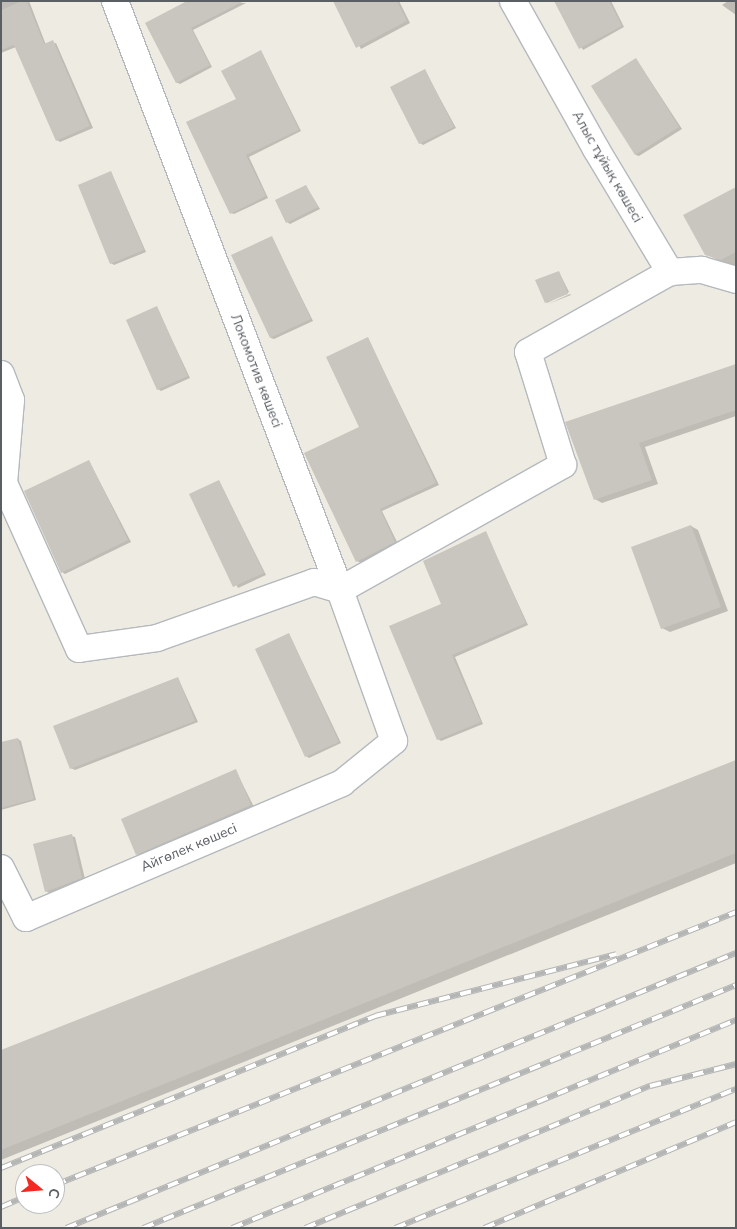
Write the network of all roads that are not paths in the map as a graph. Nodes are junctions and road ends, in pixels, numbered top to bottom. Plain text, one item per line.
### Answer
1 (115, 1) edge
2 (514, 1) edge
3 (670, 272) junction
4 (736, 280) edge
5 (1, 374) edge
6 (340, 590) junction
7 (394, 741) joint
8 (1, 868) edge

1 - 6 street, Локомотив көшесі
2 - 3 street, Алыс тұйық көшесі
3 - 4 street
3 - 6 street
5 - 6 street
6 - 7 street, Локомотив көшесі
7 - 8 street, Айгөлек көшесі

